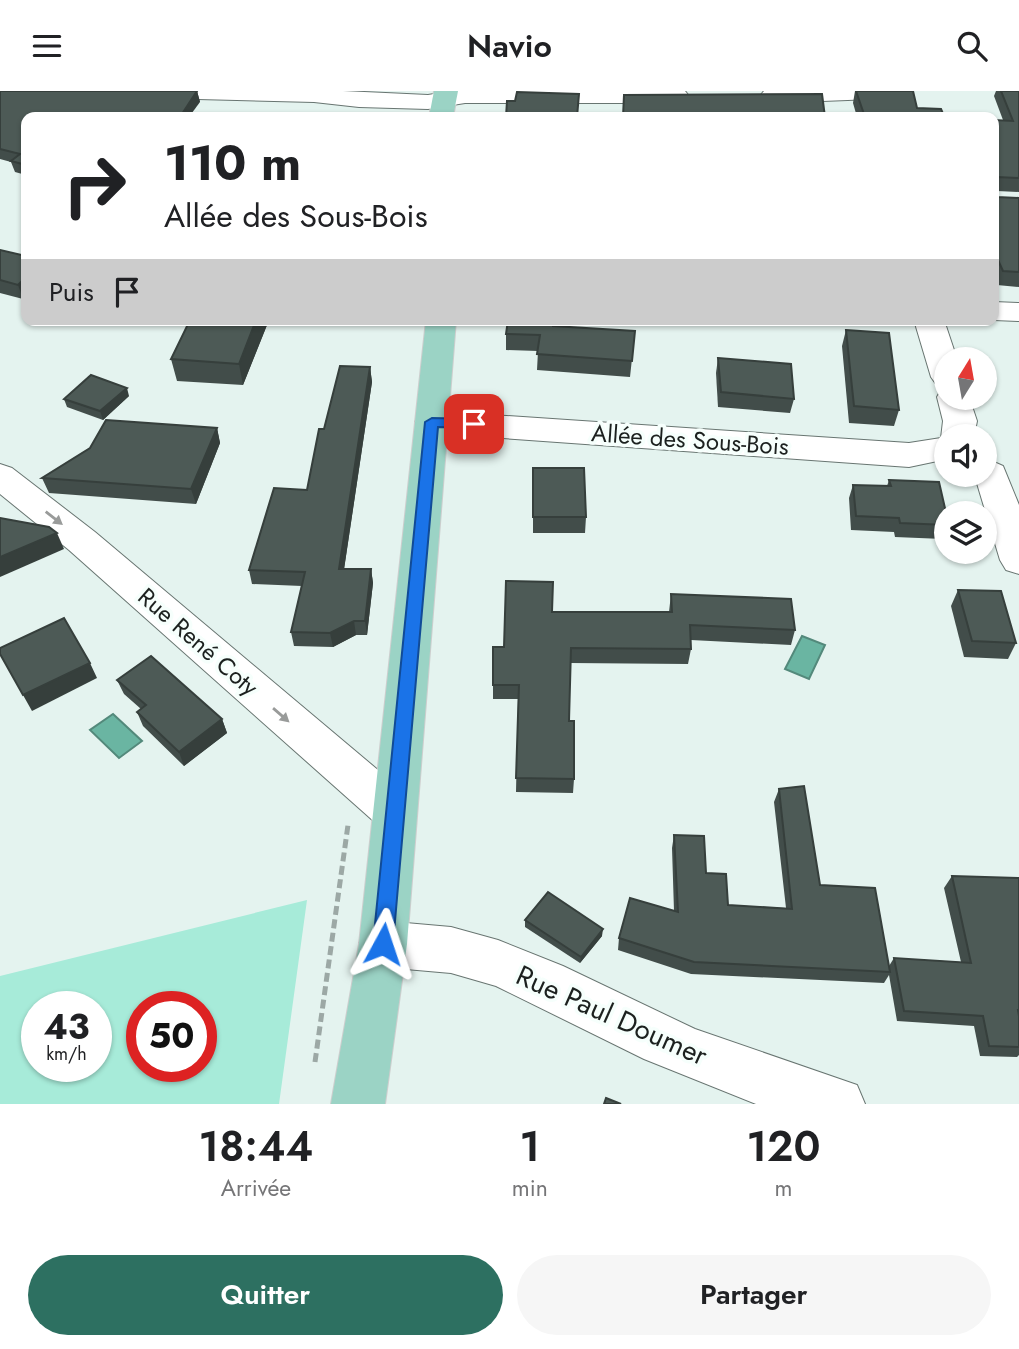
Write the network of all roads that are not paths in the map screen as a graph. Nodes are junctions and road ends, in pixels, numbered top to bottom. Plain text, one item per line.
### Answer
1 (159, 91) edge
2 (898, 91) edge
3 (705, 96) edge
4 (745, 96) edge
5 (455, 104) edge
6 (999, 311) edge
7 (1019, 312) edge
8 (931, 326) edge
9 (440, 327) edge
10 (938, 347) edge
11 (432, 422) junction
12 (934, 450) edge
13 (0, 476) edge
14 (995, 487) edge
15 (1019, 561) edge
16 (394, 811) junction
17 (383, 944) junction
18 (358, 1104) edge
19 (838, 1104) edge

1 - 5 street
2 - 4 street
3 - 5 street
6 - 7 street
8 - 10 street
9 - 11 main road
11 - 12 street, Allée des Sous-Bois
11 - 16 main road
13 -> 16 street, Rue René Coty
14 - 15 street
16 - 17 main road
17 - 18 main road
17 - 19 street, Rue Paul Doumer

